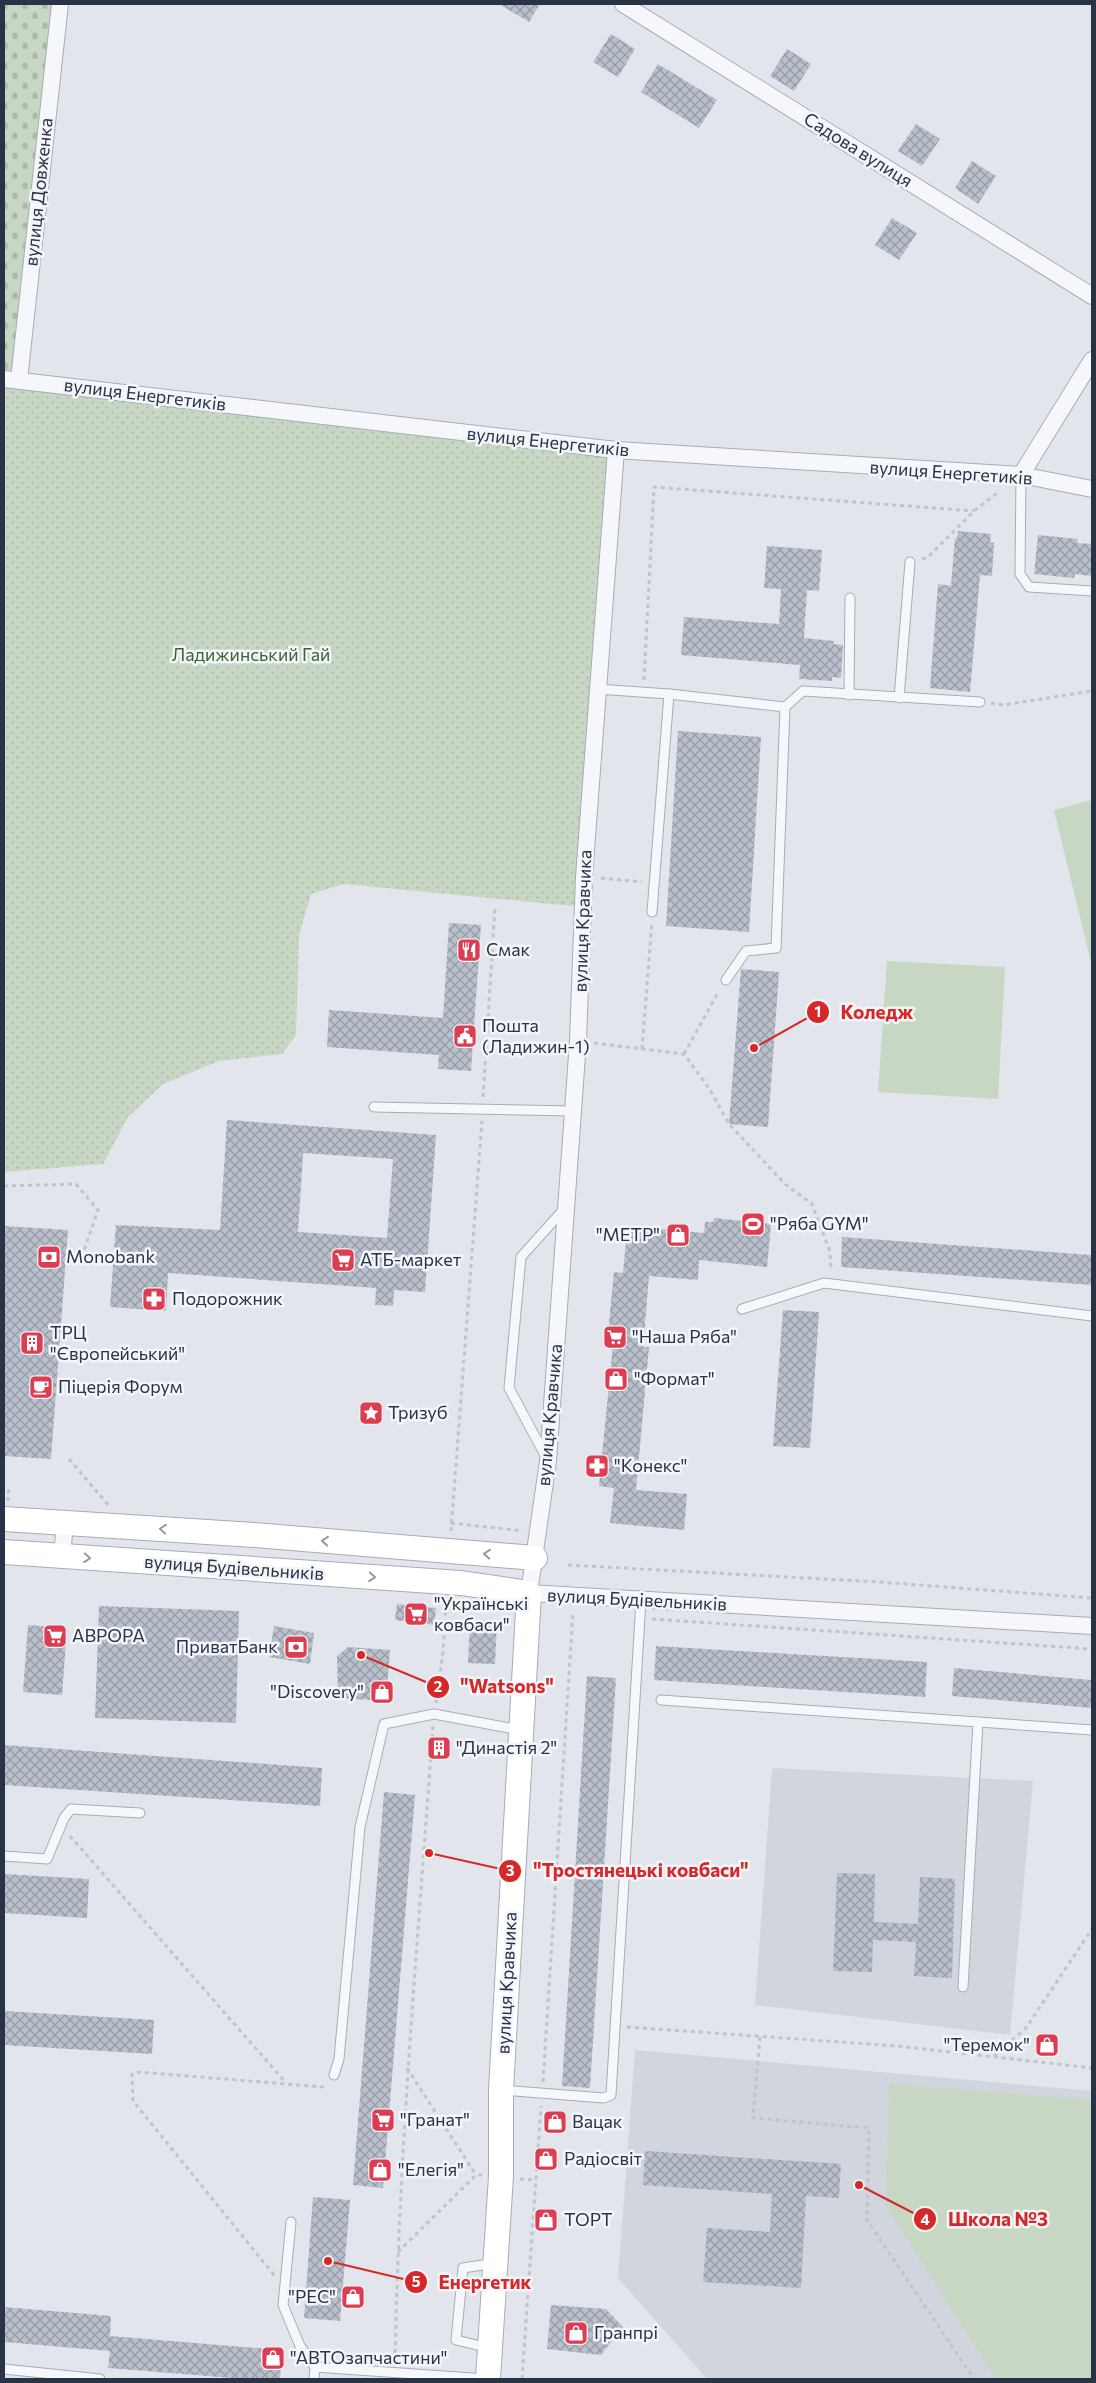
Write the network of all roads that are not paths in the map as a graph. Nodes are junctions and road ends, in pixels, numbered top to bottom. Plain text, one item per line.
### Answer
1 (60, 4) edge
2 (623, 4) edge
3 (1092, 296) edge
4 (1092, 360) edge
5 (11, 380) edge
6 (616, 450) junction
7 (1021, 475) junction
8 (1092, 489) edge
9 (910, 562) road end
10 (1092, 591) edge
11 (850, 598) dead end
12 (597, 689) junction
13 (669, 694) junction
14 (849, 695) junction
15 (899, 698) junction
16 (980, 702) road end
17 (785, 707) junction
18 (652, 912) road end
19 (726, 980) road end
20 (374, 1107) dead end
21 (572, 1111) junction
22 (567, 1205) junction
23 (742, 1309) dead end
24 (1092, 1316) edge
25 (548, 1461) junction
26 (4, 1519) edge
27 (65, 1523) junction
28 (4, 1552) edge
29 (62, 1556) junction
30 (535, 1558) junction
31 (529, 1593) junction
32 (642, 1600) junction
33 (1092, 1626) edge
34 (661, 1700) dead end
35 (978, 1722) junction
36 (1092, 1730) edge
37 (522, 1731) junction
38 (140, 1813) dead end
39 (4, 1856) edge
40 (962, 1987) dead end
41 (334, 2075) road end
42 (501, 2090) junction
43 (291, 2222) dead end
44 (496, 2263) junction
45 (490, 2348) junction
46 (315, 2367) junction
47 (4, 2369) edge
48 (100, 2379) edge
49 (314, 2379) edge
50 (488, 2379) edge

1 - 5 street, вулиця Довженка
2 - 3 street, Садова вулиця
4 - 7 street
5 - 6 street, вулиця Енергетиків
6 - 7 street, вулиця Енергетиків
6 - 12 street, вулиця Кравчика
7 - 8 street, вулиця Енергетиків
7 - 10 lane
9 - 15 lane
11 - 14 lane
12 - 13 lane
12 - 21 street, вулиця Кравчика
13 - 17 lane
13 - 18 lane
14 - 15 lane
14 - 17 lane
15 - 16 lane
17 - 19 lane
20 - 21 lane
21 - 22 street, вулиця Кравчика
22 - 25 street, вулиця Кравчика
22 - 25 lane
23 - 24 lane
25 - 30 street, вулиця Кравчика
26 - 27 street
27 - 29 street
30 -> 27 street
28 - 29 street, вулиця Будівельників
29 -> 31 street, вулиця Будівельників
30 - 31 street, вулиця Кравчика
31 - 32 street, вулиця Будівельників
31 - 37 street, вулиця Кравчика
32 - 33 street, вулиця Будівельників
32 - 42 lane
34 - 35 lane
35 - 36 lane
35 - 40 lane
37 - 41 lane
37 - 42 street, вулиця Кравчика
38 - 39 lane
42 - 44 street, вулиця Кравчика
43 - 46 lane
44 - 45 street, вулиця Кравчика
44 - 45 lane
45 - 50 street, вулиця Кравчика
46 - 49 lane
46 - 50 lane
47 - 48 lane

